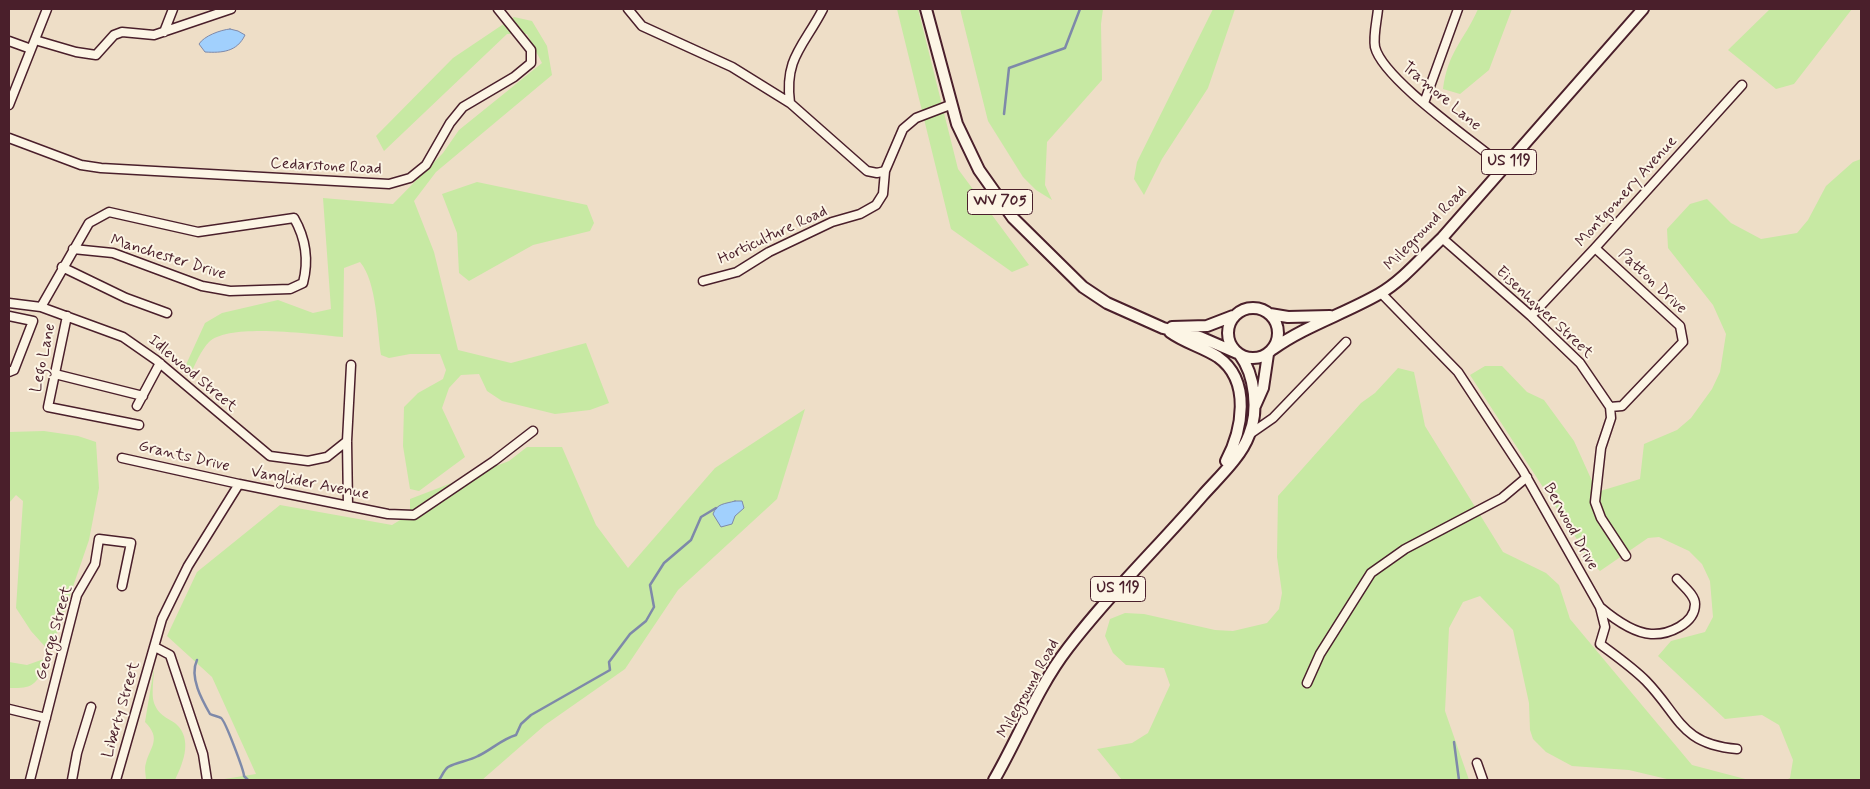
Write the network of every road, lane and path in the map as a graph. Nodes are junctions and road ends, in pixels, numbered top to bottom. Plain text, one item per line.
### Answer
1 (47, 9) edge
2 (173, 9) edge
3 (231, 9) edge
4 (498, 9) edge
5 (628, 9) edge
6 (822, 9) edge
7 (926, 9) edge
8 (1378, 9) edge
9 (1458, 9) edge
10 (1643, 9) edge
11 (164, 32) junction
12 (35, 40) junction
13 (9, 41) edge
14 (31, 49) junction
15 (1742, 85) dead end
16 (790, 102) junction
17 (1424, 103) junction
18 (9, 105) edge
19 (950, 105) junction
20 (9, 138) edge
21 (1504, 167) junction
22 (885, 171) junction
23 (1442, 238) junction
24 (1595, 248) junction
25 (73, 249) junction
26 (62, 267) junction
27 (703, 281) dead end
28 (1381, 293) junction
29 (9, 303) edge
30 (41, 307) junction
31 (167, 313) dead end
32 (1270, 314) junction
33 (9, 316) edge
34 (67, 316) junction
35 (1234, 316) junction
36 (1334, 316) junction
37 (1531, 316) junction
38 (1163, 328) junction
39 (1346, 342) dead end
40 (1271, 351) junction
41 (1239, 354) junction
42 (160, 364) junction
43 (352, 364) dead end
44 (9, 372) edge
45 (55, 374) junction
46 (143, 396) junction
47 (137, 406) dead end
48 (1610, 407) junction
49 (1254, 410) junction
50 (139, 425) dead end
51 (533, 431) dead end
52 (1250, 434) junction
53 (347, 441) junction
54 (122, 458) dead end
55 (1527, 477) junction
56 (1216, 480) junction
57 (239, 484) junction
58 (348, 506) junction
59 (1626, 556) dead end
60 (1677, 579) dead end
61 (122, 586) dead end
62 (1600, 607) junction
63 (155, 647) junction
64 (1307, 683) dead end
65 (91, 707) dead end
66 (9, 709) edge
67 (46, 718) junction
68 (1737, 749) dead end
69 (1477, 763) dead end
70 (30, 780) edge
71 (72, 780) edge
72 (116, 780) edge
73 (207, 780) edge
74 (994, 780) edge
75 (1482, 780) edge

1 - 12 street
2 - 11 street
3 - 11 street
4 - 20 street, Cedarstone Road
5 - 16 street
6 - 16 street
7 - 19 main road, WV 705
8 - 17 street, Tramore Lane
9 - 17 street
10 - 21 main road, Mileground Road / US 119
11 - 12 street
12 - 14 street
13 - 14 street
14 - 18 street
15 - 24 street, Montgomery Avenue
16 - 22 street
17 - 21 street, Tramore Lane
19 - 22 street, Horticulture Road
19 - 38 main road, WV 705
21 - 23 main road, Mileground Road / US 119
22 - 27 street, Horticulture Road
23 - 28 main road, Mileground Road / US 119
23 - 37 street, Eisenhower Street
24 - 37 street, Montgomery Avenue
24 - 48 street, Patton Drive
25 - 25 street, Manchester Drive
25 - 26 street, Manchester Drive
26 - 30 street, Manchester Drive
26 - 31 street
28 - 36 main road, Mileground Road / US 119
28 - 55 street, Berwood Drive
29 - 30 street, Idlewood Street
30 - 34 street, Idlewood Street
32 - 35 main road
32 - 36 main road, Mileground Road / US 119
32 - 40 main road
33 - 44 street
34 - 42 street, Idlewood Street
34 - 45 street, Lego Lane
35 - 38 main road, WV 705
35 - 41 main road
36 - 40 main road, Mileground Road / US 119
37 - 48 street, Eisenhower Street
38 - 41 main road, WV 705
38 - 56 main road
39 - 52 street, Mileground Road
40 - 41 main road
40 - 49 main road, Mileground Road / US 119
41 - 49 main road, Mileground Road / US 119
42 - 46 street
42 - 53 street, Idlewood Street
43 - 53 street
45 - 46 street
45 - 50 street, Lego Lane
46 - 47 street
48 - 59 street
49 - 52 main road, Mileground Road / US 119
51 - 58 street, Vanglider Avenue
52 - 56 main road, Mileground Road / US 119
53 - 58 street
54 - 57 street, Grants Drive
55 - 62 street, Berwood Drive
55 - 64 street
56 - 74 main road, Mileground Road / US 119
57 - 58 street, Vanglider Avenue
57 - 63 street, Vanglider Avenue
60 - 62 street
61 - 67 street, George Street
62 - 68 street, Berwood Drive
63 - 72 street, Liberty Street
63 - 73 street
65 - 71 street
66 - 67 street
67 - 70 street, George Street
69 - 75 street

